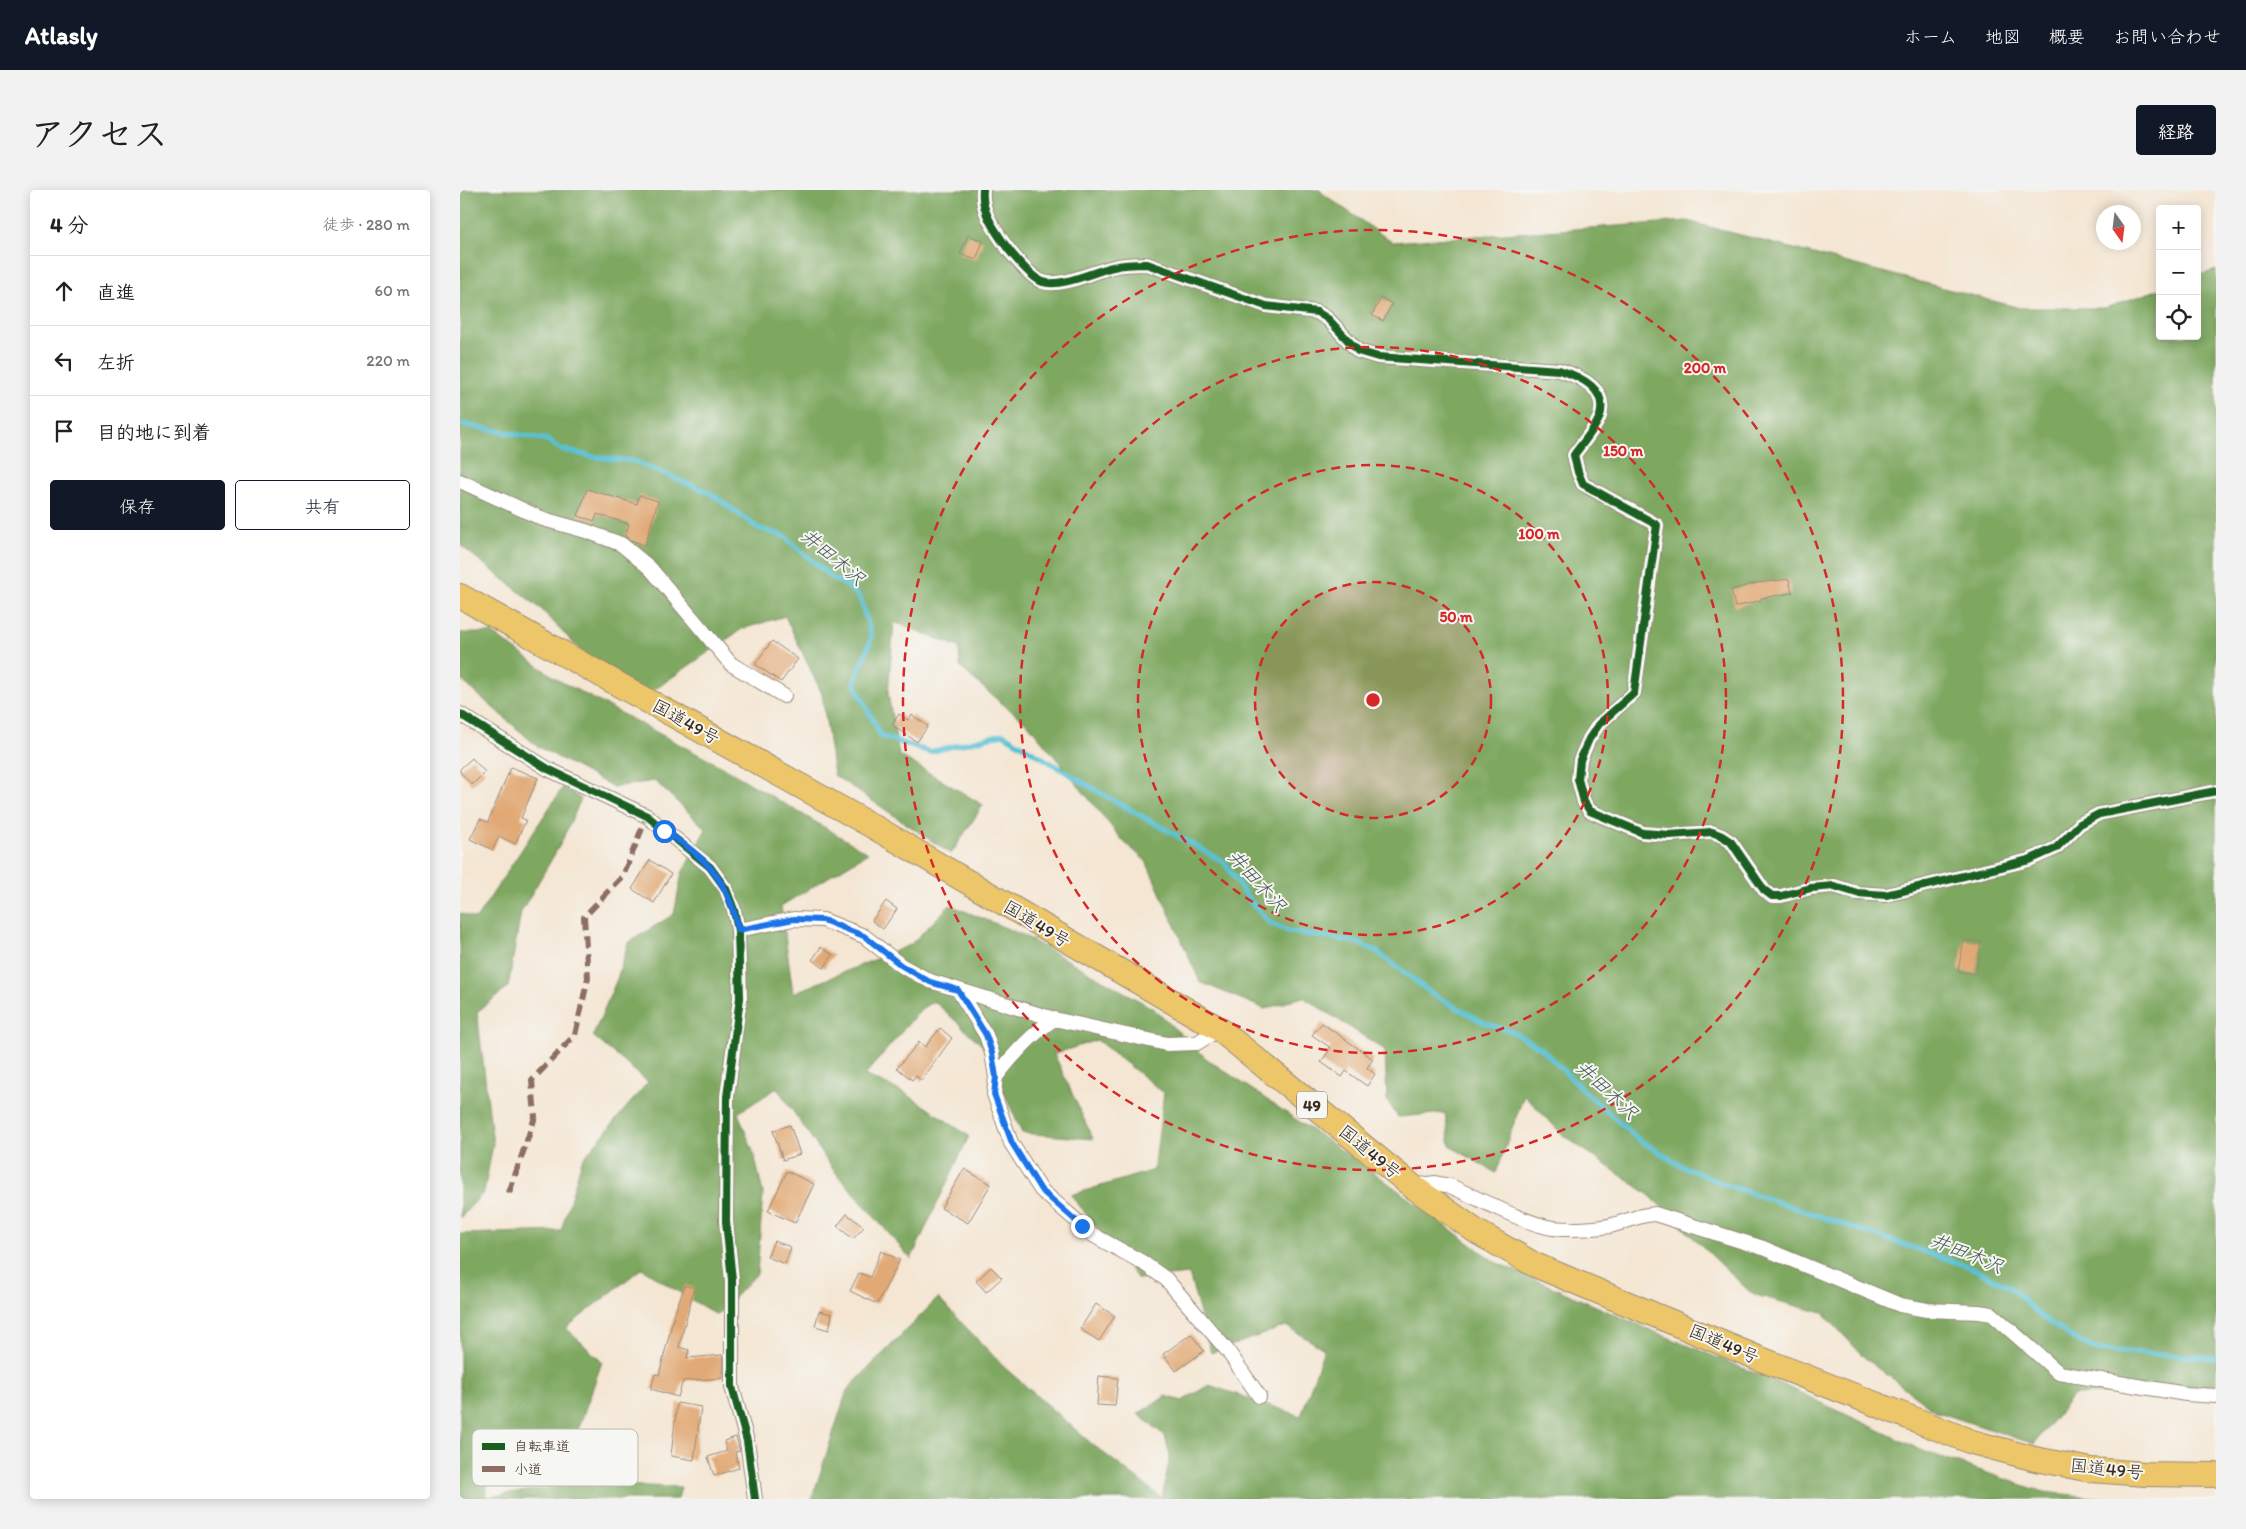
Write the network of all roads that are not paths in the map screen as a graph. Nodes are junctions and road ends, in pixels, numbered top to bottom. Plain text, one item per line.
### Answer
1 (983, 190) edge
2 (460, 481) edge
3 (460, 596) edge
4 (784, 696) dead end
5 (460, 714) edge
6 (2216, 791) edge
7 (738, 930) junction
8 (958, 990) junction
9 (1054, 1019) junction
10 (1219, 1029) junction
11 (996, 1077) junction
12 (1412, 1186) junction
13 (1259, 1396) dead end
14 (2216, 1396) edge
15 (2216, 1475) edge
16 (755, 1499) edge

1 - 6 street
2 - 4 street
3 - 10 highway, 国道49号 / 49
5 - 7 street
7 - 8 street
7 - 16 street
8 - 9 street
8 - 11 street
9 - 10 street
9 - 11 street
10 - 12 highway, 国道49号 / 49
11 - 13 street
12 - 14 street
12 - 15 highway, 国道49号 / 49

